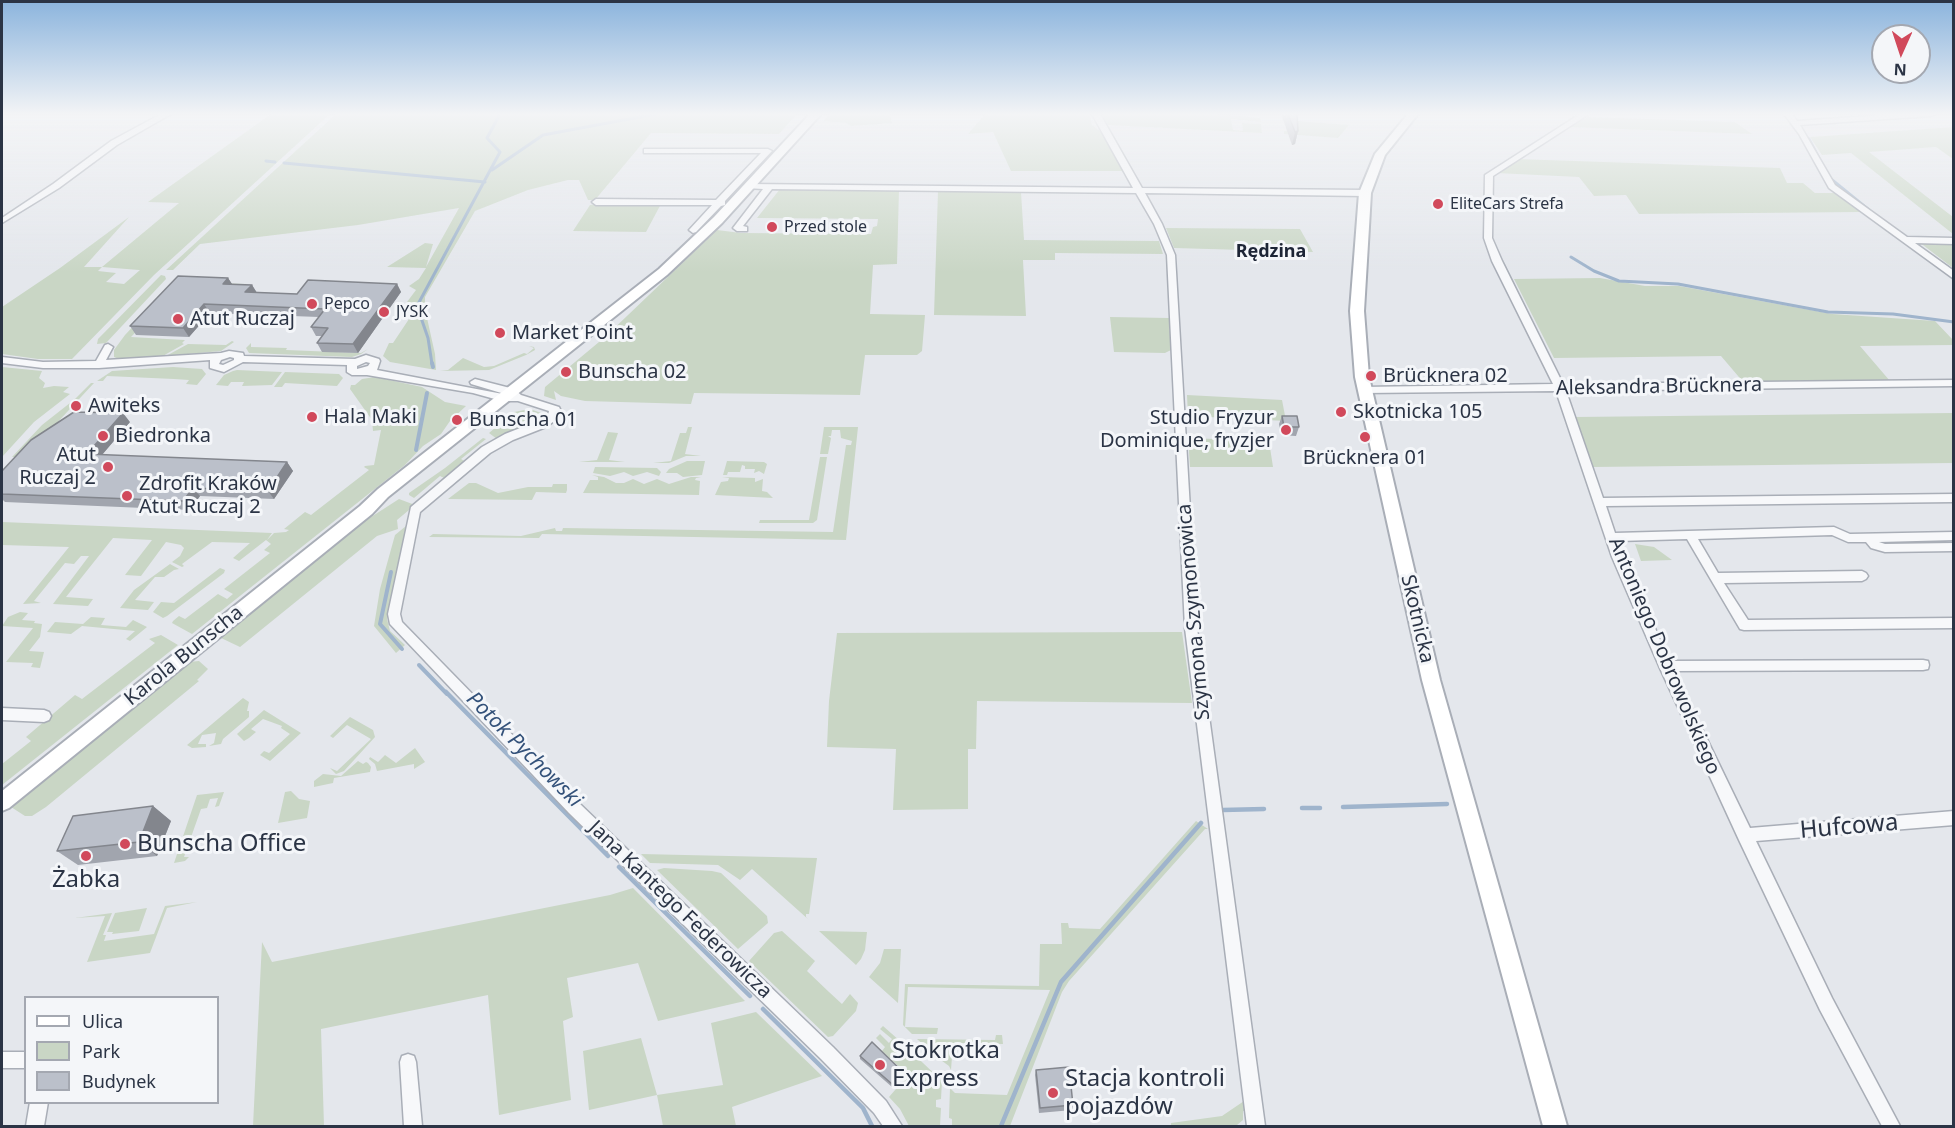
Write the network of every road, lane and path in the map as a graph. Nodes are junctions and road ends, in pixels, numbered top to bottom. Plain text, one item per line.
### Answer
1 (81, 167) edge
2 (753, 167) edge
3 (767, 167) edge
4 (1126, 167) edge
5 (1375, 167) edge
6 (1502, 167) edge
7 (1821, 167) edge
8 (749, 186) junction
9 (768, 188) junction
10 (1140, 190) junction
11 (1365, 193) junction
12 (597, 202) dead end
13 (719, 203) junction
14 (732, 205) junction
15 (2, 221) edge
16 (744, 229) dead end
17 (693, 230) dead end
18 (1905, 240) junction
19 (1953, 241) edge
20 (1953, 276) edge
21 (108, 347) dead end
22 (2, 360) edge
23 (99, 365) junction
24 (1953, 383) edge
25 (1560, 388) junction
26 (1364, 390) junction
27 (510, 396) junction
28 (1953, 498) edge
29 (1600, 502) junction
30 (1690, 535) junction
31 (1953, 536) edge
32 (1612, 537) junction
33 (1869, 538) junction
34 (1953, 546) edge
35 (1862, 576) dead end
36 (1716, 578) junction
37 (1953, 623) edge
38 (1923, 664) dead end
39 (1665, 666) junction
40 (2, 714) edge
41 (44, 716) dead end
42 (2, 802) edge
43 (1953, 818) edge
44 (1744, 835) junction
45 (2, 1060) edge
46 (24, 1060) edge
47 (408, 1062) dead end
48 (39, 1104) edge
49 (35, 1126) edge
50 (413, 1126) edge
51 (893, 1126) edge
52 (1256, 1126) edge
53 (1555, 1126) edge
54 (1891, 1126) edge

1 - 15 street
2 - 13 street
3 - 8 street, Karola Bunscha
4 - 10 street, Szymona Szymonowica
5 - 11 street, Skotnicka
6 - 25 street, Antoniego Dobrowolskiego
7 - 18 street
8 - 9 street
8 - 14 street, Karola Bunscha
9 - 10 street
9 - 16 street
10 - 11 street
10 - 52 street, Szymona Szymonowica
11 - 26 street, Skotnicka
12 - 13 street
13 - 14 street
13 - 17 street
14 - 27 street, Karola Bunscha
18 - 19 street
18 - 20 street
21 - 23 street
22 - 23 street
23 - 27 street
24 - 25 street, Aleksandra Brücknera
25 - 26 street, Aleksandra Brücknera
25 - 29 street, Antoniego Dobrowolskiego
26 - 53 street, Skotnicka
27 - 42 street, Karola Bunscha
27 - 51 street, Jana Kantego Federowicza
28 - 29 street
29 - 32 street, Antoniego Dobrowolskiego
30 - 32 street
30 - 33 street
30 - 36 street
31 - 33 street
32 - 39 street, Antoniego Dobrowolskiego
33 - 34 street
35 - 36 street
36 - 37 street
38 - 39 street
39 - 44 street, Antoniego Dobrowolskiego
40 - 41 street
43 - 44 street, Hufcowa
44 - 54 street, Antoniego Dobrowolskiego
45 - 46 street
47 - 50 street
48 - 49 street

